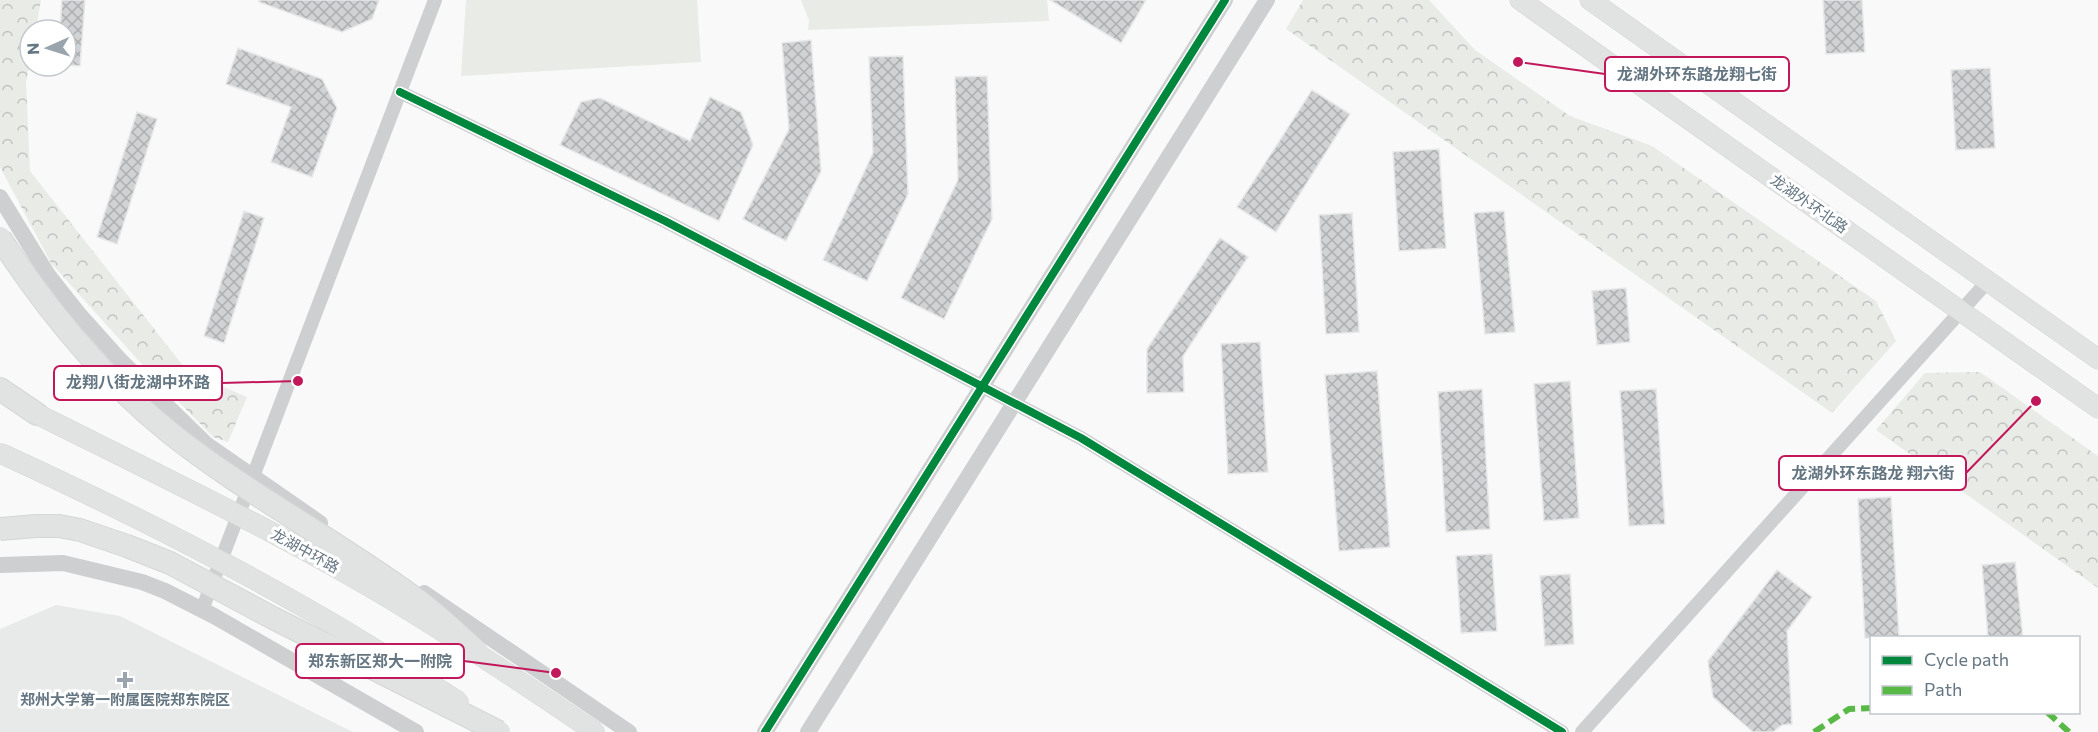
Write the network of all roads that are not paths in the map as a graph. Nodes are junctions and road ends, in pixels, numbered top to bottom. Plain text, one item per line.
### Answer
1 (435, 0) edge
2 (1225, 0) edge
3 (1267, 0) edge
4 (1520, 0) edge
5 (1590, 0) edge
6 (400, 92) junction
7 (0, 197) edge
8 (9, 231) edge
9 (0, 244) edge
10 (1988, 281) junction
11 (1961, 311) junction
12 (2098, 359) edge
13 (982, 387) junction
14 (0, 389) edge
15 (0, 395) edge
16 (1014, 403) junction
17 (2098, 408) edge
18 (37, 414) junction
19 (0, 453) edge
20 (253, 476) junction
21 (0, 529) edge
22 (0, 565) edge
23 (202, 610) junction
24 (478, 653) junction
25 (416, 732) edge
26 (499, 732) edge
27 (504, 732) edge
28 (595, 732) edge
29 (629, 732) edge
30 (765, 732) edge
31 (808, 732) edge
32 (1562, 732) edge
33 (1582, 732) edge

1 - 6 street
2 - 13 street
3 - 16 street
4 - 11 main road, 龙湖外环北路
5 - 10 main road
6 - 13 street
6 - 20 street
7 - 8 street
8 - 9 street
8 - 20 street
8 - 24 highway, bridge
10 - 11 street
10 - 12 main road
11 - 17 main road, 龙湖外环北路
11 - 33 street
13 - 16 street
13 - 30 street
14 - 18 highway
15 - 18 main road, 龙湖中环路
16 - 31 street
16 - 32 street
18 - 24 main road, 龙湖中环路, bridge
19 - 27 main road, bridge
20 - 23 street
20 - 29 street
21 - 26 highway, bridge
22 - 23 street
23 - 25 street
24 - 28 main road, 龙湖中环路, bridge

